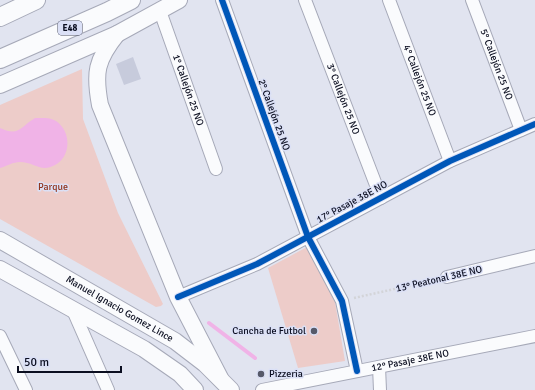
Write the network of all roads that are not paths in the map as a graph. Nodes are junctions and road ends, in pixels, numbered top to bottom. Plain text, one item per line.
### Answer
1 (36, 0) edge
2 (131, 0) edge
3 (179, 0) edge
4 (222, 0) edge
5 (305, 0) edge
6 (389, 0) edge
7 (472, 0) edge
8 (160, 10) junction
9 (0, 18) edge
10 (117, 34) junction
11 (4, 57) edge
12 (0, 85) edge
13 (535, 124) edge
14 (521, 130) junction
15 (450, 160) junction
16 (216, 170) dead end
17 (381, 198) junction
18 (308, 237) junction
19 (0, 240) edge
20 (535, 256) edge
21 (0, 269) edge
22 (447, 277) road end
23 (178, 296) junction
24 (72, 308) junction
25 (0, 336) edge
26 (535, 336) edge
27 (379, 367) junction
28 (358, 371) junction
29 (220, 378) junction
30 (26, 390) edge
31 (108, 390) edge
32 (195, 390) edge
33 (231, 390) edge
34 (262, 390) edge
35 (380, 390) edge

1 - 9 main road
2 - 11 main road, E48
3 - 8 main road, E48
4 - 18 street, 2° Callejón 25 NO
5 - 17 street, 3° Callejón 25 NO
6 - 15 street, 4° Callejón 25 NO
7 - 14 street, 5° Callejón 25 NO
8 - 10 main road, E48
8 - 16 street, 1° Callejón 25 NO
10 - 12 main road, E48
10 - 23 main road
13 - 14 street, 17° Pasaje 38E NO
14 - 15 street, 17° Pasaje 38E NO
15 - 17 street, 17° Pasaje 38E NO
17 - 18 street, 17° Pasaje 38E NO
18 - 23 street, 17° Pasaje 38E NO
18 - 28 street, 2° Callejón 25 NO
19 - 29 main road, Manuel Ignacio Gomez Lince
20 - 22 street, 13° Peatonal 38E NO
21 - 24 main road
23 - 29 main road
24 - 31 street
24 - 32 main road
25 - 30 street
26 - 27 street, 12° Pasaje 38E NO
27 - 28 street, 12° Pasaje 38E NO
27 - 35 street
28 - 34 street, 12° Pasaje 38E NO
29 - 33 main road, Manuel Ignacio Gomez Lince

